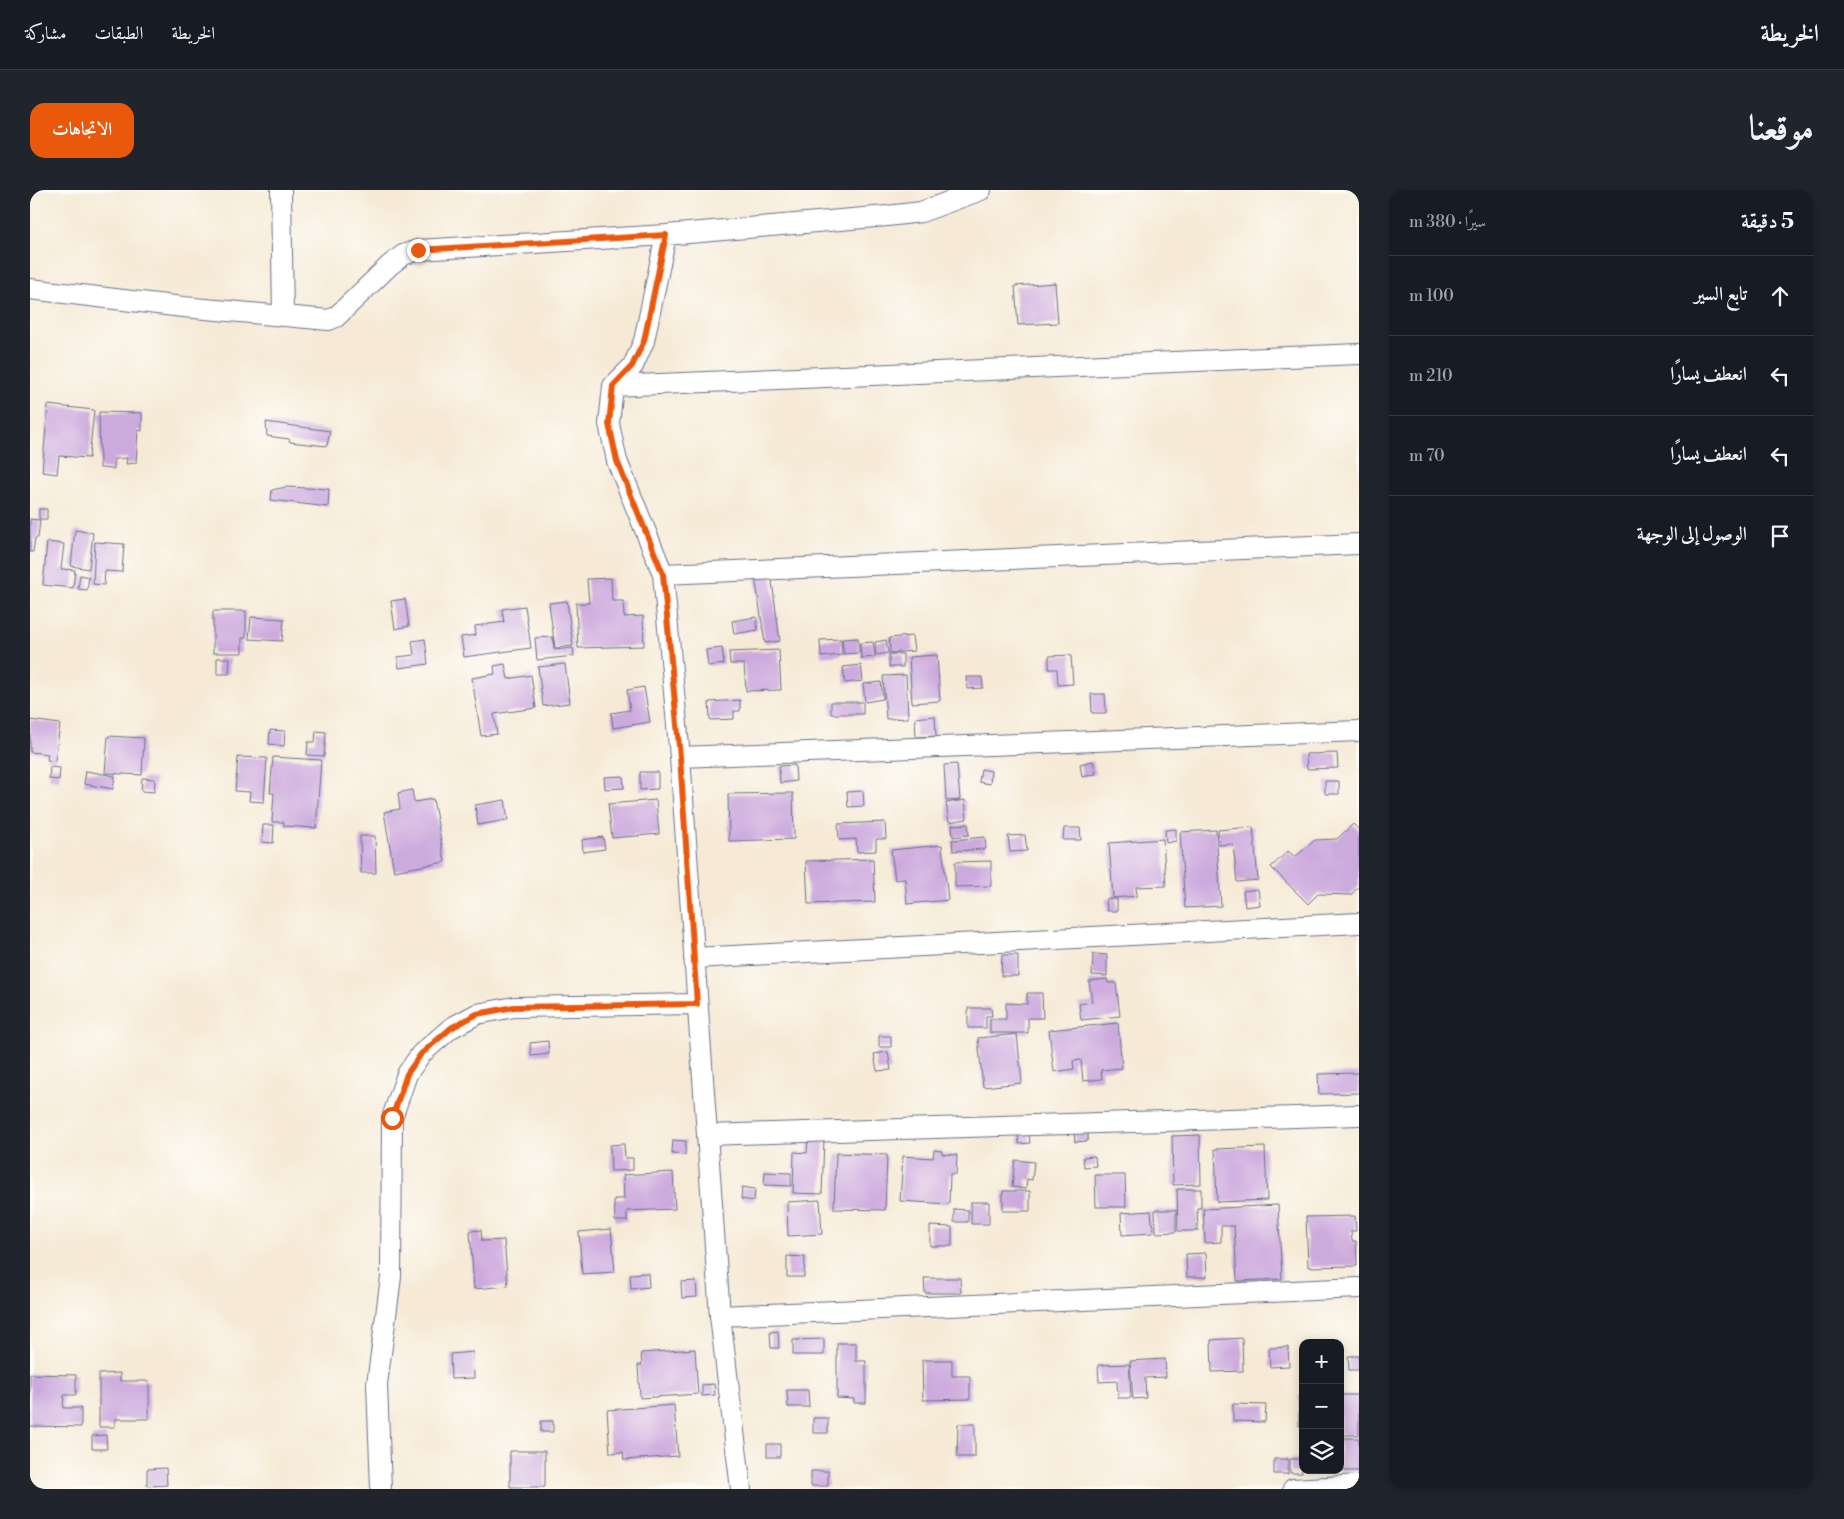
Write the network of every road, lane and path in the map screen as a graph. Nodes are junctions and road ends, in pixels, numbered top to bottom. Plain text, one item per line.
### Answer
1 (281, 190) edge
2 (981, 190) edge
3 (666, 235) junction
4 (30, 289) edge
5 (284, 316) junction
6 (1359, 354) edge
7 (613, 386) junction
8 (1359, 544) edge
9 (663, 574) junction
10 (1359, 731) edge
11 (680, 757) junction
12 (1359, 923) edge
13 (694, 958) junction
14 (697, 1004) junction
15 (1359, 1115) edge
16 (707, 1135) junction
17 (1359, 1288) edge
18 (720, 1316) junction
19 (1359, 1485) edge
20 (382, 1489) edge
21 (741, 1489) edge
22 (1293, 1489) edge

1 - 5 street
2 - 3 street
3 - 5 street
3 - 7 street
4 - 5 street
6 - 7 street
7 - 9 street
8 - 9 street
9 - 11 street
10 - 11 street
11 - 13 street
12 - 13 street
13 - 14 street
14 - 16 street
14 - 20 street
15 - 16 street
16 - 18 street
17 - 18 street
18 - 21 street
19 - 22 street

